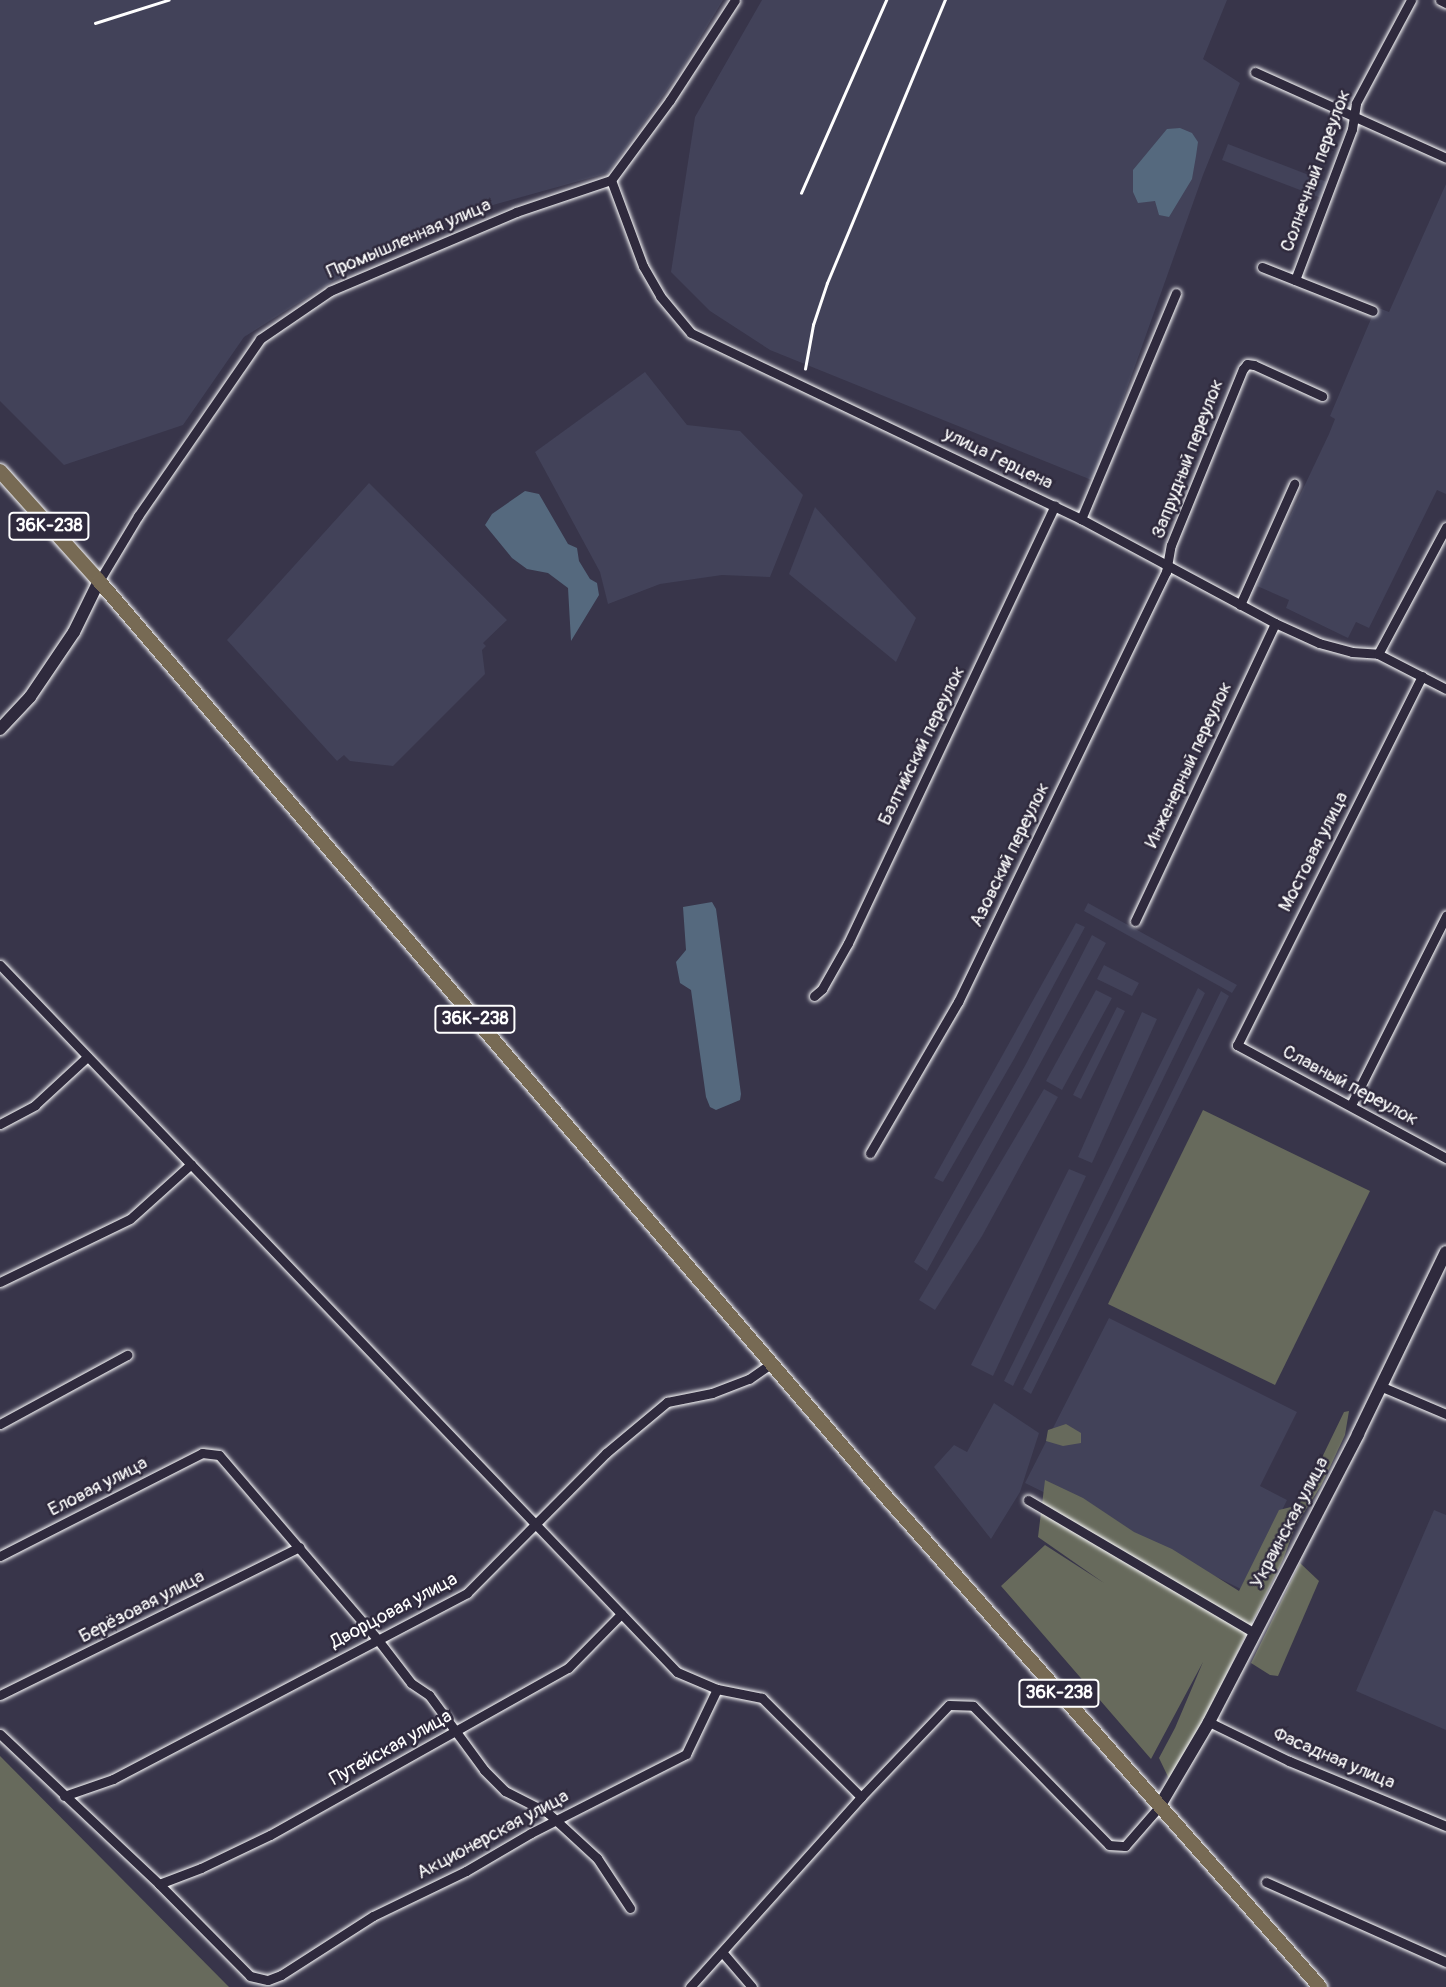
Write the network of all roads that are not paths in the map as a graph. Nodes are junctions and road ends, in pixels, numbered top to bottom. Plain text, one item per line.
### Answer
1 (735, 0) edge
2 (1411, 0) edge
3 (1440, 0) edge
4 (1446, 3) edge
5 (1255, 72) dead end
6 (1354, 116) junction
7 (1446, 158) edge
8 (611, 180) junction
9 (1262, 267) dead end
10 (1295, 280) junction
11 (1176, 293) dead end
12 (1373, 311) dead end
13 (1322, 396) dead end
14 (0, 471) edge
15 (1294, 484) dead end
16 (1055, 506) junction
17 (1081, 519) junction
18 (1446, 527) edge
19 (1169, 566) junction
20 (99, 581) junction
21 (1240, 605) junction
22 (1275, 623) junction
23 (1378, 654) junction
24 (1422, 676) junction
25 (1446, 689) edge
26 (0, 729) edge
27 (1446, 916) edge
28 (1135, 921) dead end
29 (0, 965) edge
30 (814, 996) dead end
31 (1237, 1045) joint
32 (87, 1057) junction
33 (1351, 1105) junction
34 (0, 1124) edge
35 (870, 1153) dead end
36 (1446, 1158) edge
37 (191, 1164) junction
38 (1446, 1252) edge
39 (0, 1282) edge
40 (127, 1355) dead end
41 (772, 1363) junction
42 (1380, 1386) junction
43 (1446, 1414) edge
44 (0, 1424) edge
45 (1028, 1500) dead end
46 (535, 1524) junction
47 (299, 1547) junction
48 (0, 1556) edge
49 (621, 1614) junction
50 (1253, 1632) junction
51 (378, 1640) junction
52 (717, 1689) junction
53 (0, 1695) edge
54 (1209, 1722) junction
55 (456, 1733) junction
56 (0, 1734) edge
57 (64, 1796) junction
58 (861, 1797) junction
59 (1159, 1807) junction
60 (556, 1820) junction
61 (1446, 1826) edge
62 (1266, 1882) dead end
63 (159, 1884) junction
64 (630, 1908) dead end
65 (722, 1952) junction
66 (1446, 1962) edge
67 (690, 1987) edge
68 (752, 1987) edge
69 (1320, 1987) edge

1 - 8 street
2 - 6 street, Солнечный переулок
3 - 4 street
5 - 6 street
6 - 7 street
6 - 10 street, Солнечный переулок
8 - 16 street, улица Герцена
8 - 20 street, Промышленная улица
9 - 10 street
10 - 12 street
11 - 17 street
13 - 19 street, Запрудный переулок
14 - 20 main road, 36К-238
15 - 21 street
16 - 17 street, улица Герцена
16 - 30 street, Балтийский переулок
17 - 19 street, улица Герцена
18 - 23 street
19 - 21 street, улица Герцена
19 - 35 street, Азовский переулок
20 - 26 main road
20 - 41 main road, 36К-238
21 - 22 street, улица Герцена
22 - 23 street, улица Герцена
22 - 28 street, Инженерный переулок
23 - 24 street, улица Герцена
24 - 25 street, улица Герцена
24 - 31 street, Мостовая улица
27 - 33 street
29 - 32 street
31 - 33 street, Славный переулок
32 - 34 street
32 - 37 street
33 - 36 street, Славный переулок
37 - 39 street
37 - 46 street
38 - 42 main road, Украинская улица
40 - 44 street
41 - 46 street, Дворцовая улица
41 - 59 main road, 36К-238
42 - 43 street
42 - 50 main road, Украинская улица
45 - 50 street
46 - 49 street
46 - 51 street, Дворцовая улица
47 - 48 street, Еловая улица
47 - 51 street
47 - 53 street, Берёзовая улица
49 - 52 street
49 - 55 street, Путейская улица
50 - 54 main road, Украинская улица
51 - 55 street
51 - 57 street, Дворцовая улица
52 - 58 street
52 - 60 street, Акционерская улица
54 - 59 main road, Украинская улица
54 - 61 street, Фасадная улица
55 - 60 street
55 - 63 street, Путейская улица
56 - 57 street
57 - 63 street
58 - 59 street
58 - 65 street
59 - 69 main road, 36К-238
60 - 63 street, Акционерская улица
60 - 64 street
62 - 66 street
65 - 67 street
65 - 68 street

